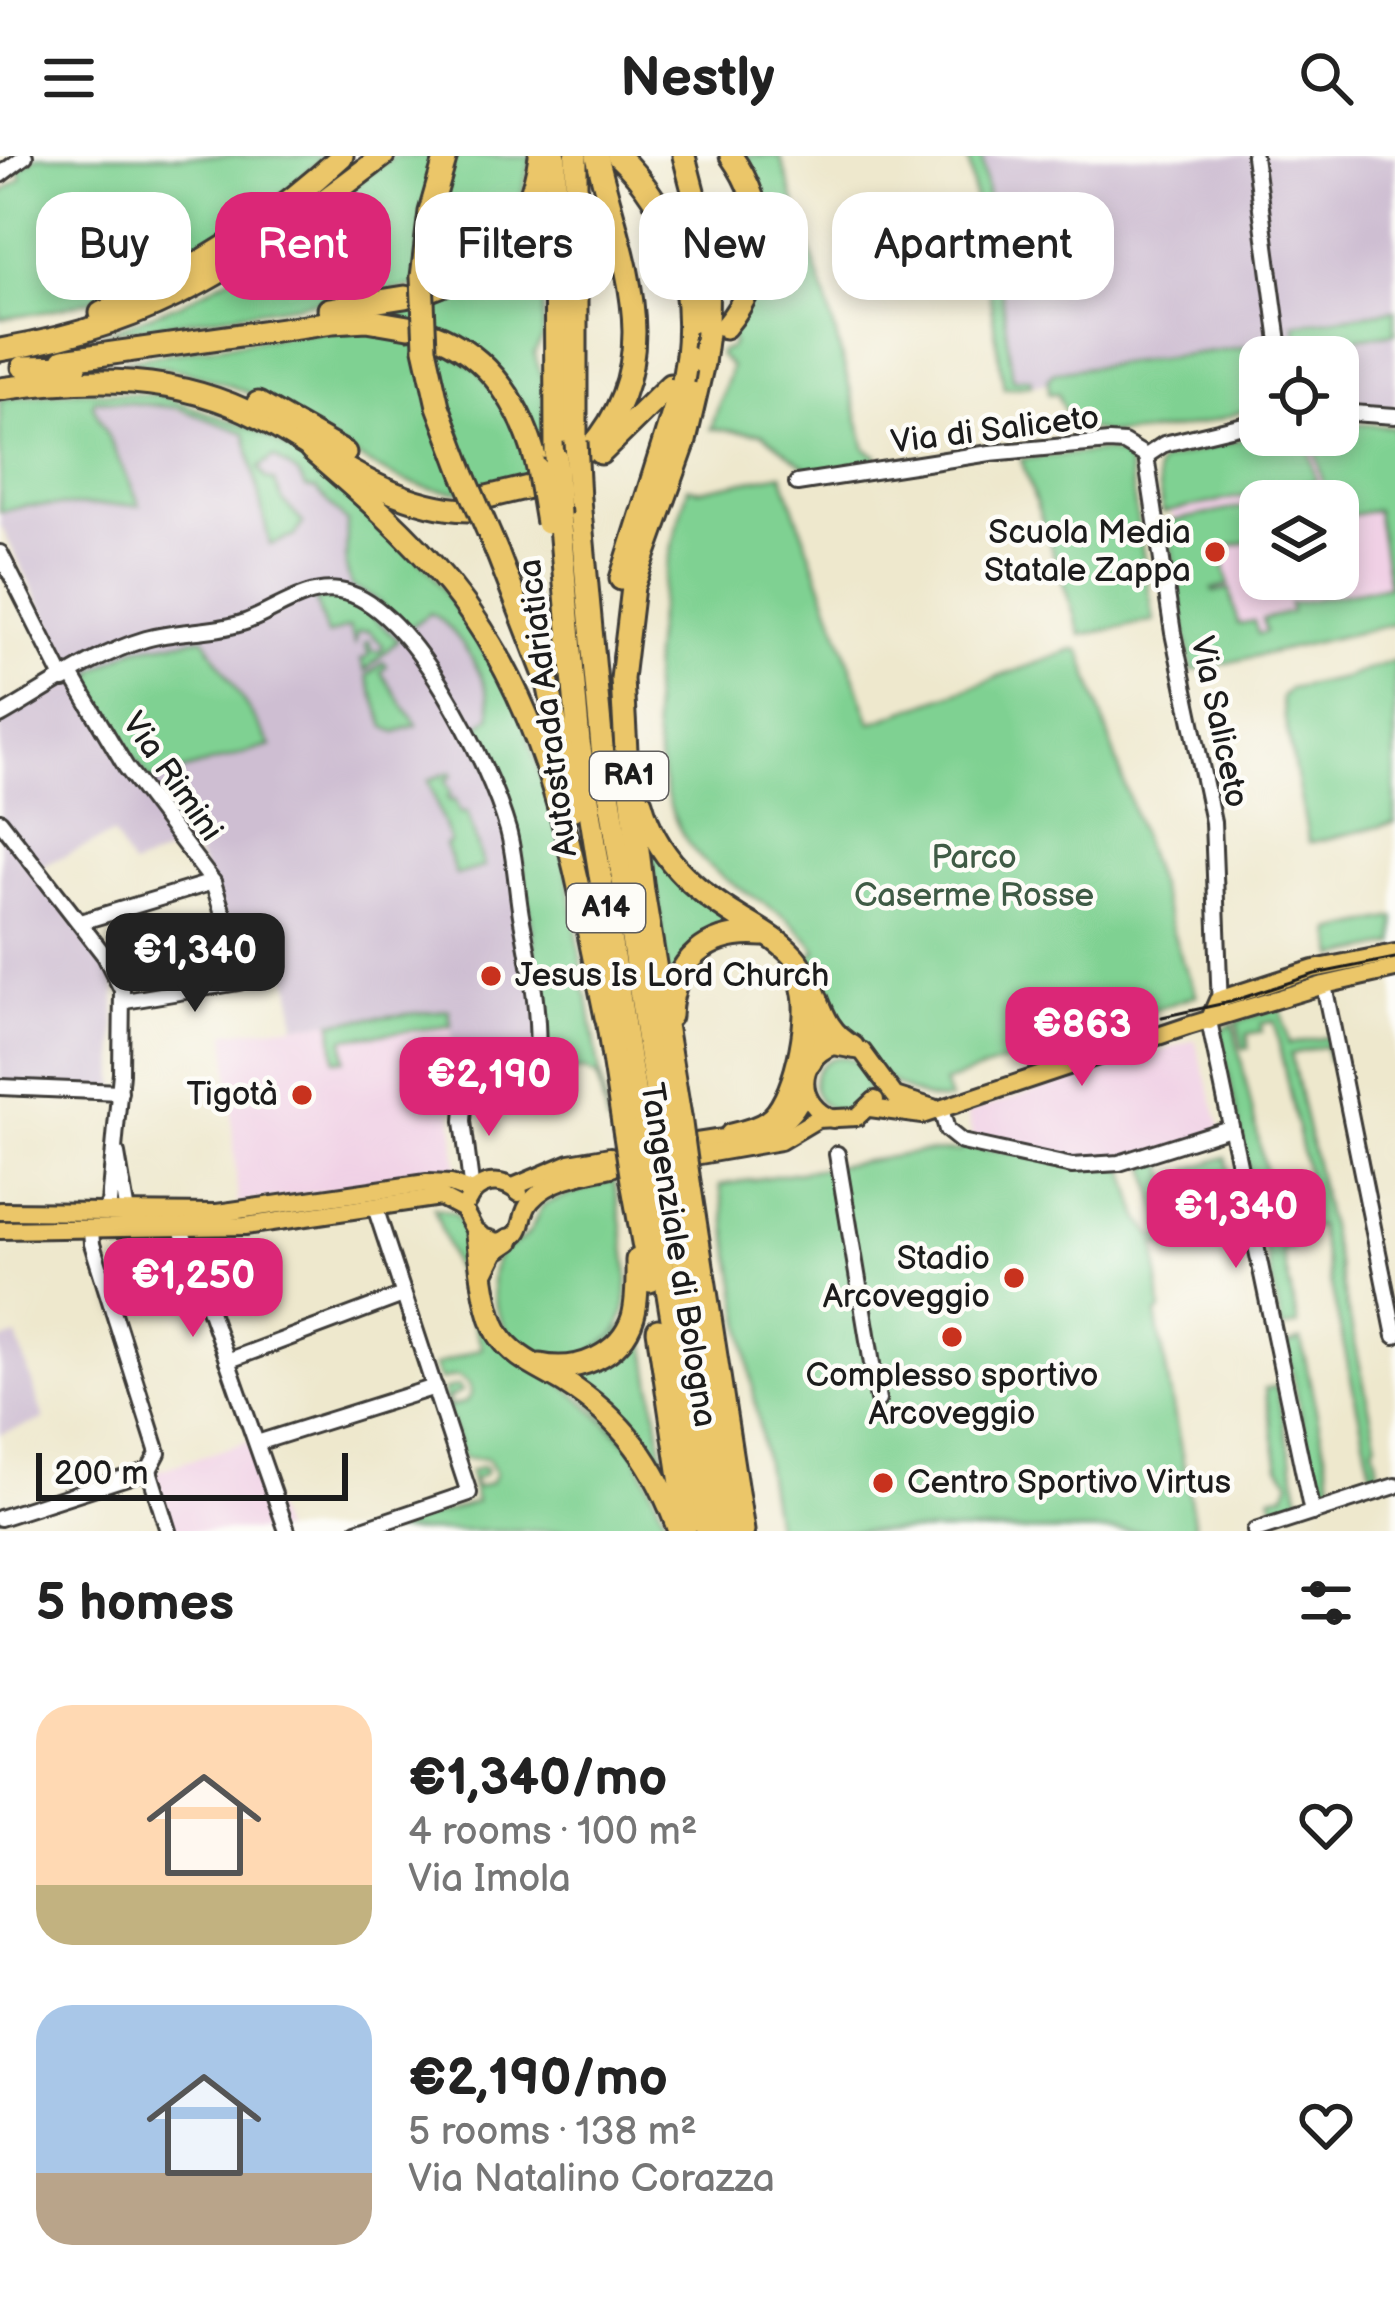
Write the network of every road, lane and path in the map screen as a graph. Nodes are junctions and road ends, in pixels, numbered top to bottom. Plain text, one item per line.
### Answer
1 (25, 156) edge
2 (343, 156) edge
3 (364, 156) edge
4 (383, 156) edge
5 (446, 156) edge
6 (541, 156) edge
7 (555, 156) edge
8 (576, 156) edge
9 (597, 156) edge
10 (618, 156) edge
11 (634, 156) edge
12 (684, 156) edge
13 (730, 156) edge
14 (1254, 156) edge
15 (0, 175) edge
16 (436, 192) edge
17 (531, 192) edge
18 (405, 297) dead end
19 (427, 300) edge
20 (101, 313) junction
21 (407, 327) dead end
22 (0, 335) edge
23 (1277, 336) edge
24 (428, 341) junction
25 (0, 353) edge
26 (696, 360) junction
27 (12, 369) edge
28 (0, 389) edge
29 (1359, 413) edge
30 (1395, 416) edge
31 (1239, 426) edge
32 (311, 450) junction
33 (586, 450) junction
34 (1147, 457) junction
35 (541, 477) junction
36 (797, 483) dead end
37 (475, 504) junction
38 (0, 554) edge
39 (68, 678) junction
40 (622, 704) junction
41 (0, 716) edge
42 (0, 821) edge
43 (213, 882) junction
44 (80, 922) junction
45 (631, 938) junction
46 (776, 940) junction
47 (1395, 952) edge
48 (1395, 969) edge
49 (1324, 985) junction
50 (125, 1001) junction
51 (819, 1009) junction
52 (1218, 1013) junction
53 (606, 1017) junction
54 (853, 1046) junction
55 (810, 1062) junction
56 (879, 1074) junction
57 (0, 1087) edge
58 (676, 1088) junction
59 (805, 1090) junction
60 (120, 1092) junction
61 (870, 1108) junction
62 (941, 1109) junction
63 (651, 1119) junction
64 (833, 1119) junction
65 (1230, 1128) junction
66 (731, 1135) junction
67 (115, 1144) junction
68 (838, 1154) dead end
69 (666, 1172) junction
70 (513, 1187) junction
71 (472, 1192) junction
72 (375, 1208) junction
73 (526, 1208) junction
74 (0, 1211) edge
75 (127, 1213) junction
76 (102, 1222) junction
77 (471, 1225) junction
78 (182, 1229) junction
79 (0, 1230) edge
80 (508, 1240) junction
81 (484, 1270) junction
82 (403, 1294) junction
83 (1395, 1336) edge
84 (227, 1361) junction
85 (531, 1363) junction
86 (435, 1387) junction
87 (878, 1400) dead end
88 (257, 1443) junction
89 (149, 1470) junction
90 (1395, 1486) edge
91 (1312, 1513) junction
92 (0, 1518) edge
93 (168, 1531) edge
94 (287, 1531) edge
95 (357, 1531) edge
96 (679, 1531) edge
97 (688, 1531) edge
98 (707, 1531) edge
99 (728, 1531) edge
100 (743, 1531) edge
101 (1255, 1531) edge

1 - 15 street
2 - 20 highway
3 - 20 highway
4 - 25 highway
5 - 16 highway, Tangenziale di Bologna / RA1
6 - 17 highway
7 - 35 highway
8 - 33 highway, Autostrada Adriatica / A14
9 - 33 highway
10 - 26 highway
11 - 26 highway
12 - 26 highway, Tangenziale di Bologna / RA1
13 - 26 highway
14 - 23 street
18 - 25 highway
19 - 24 highway, Tangenziale di Bologna / RA1, bridge
20 - 22 highway
21 - 27 highway
24 - 35 highway
24 - 53 highway, Tangenziale di Bologna / RA1, bridge
26 - 33 highway
26 - 40 highway, Tangenziale di Bologna / RA1
26 - 45 highway
27 - 37 highway
28 - 32 highway
29 - 30 street
31 - 34 street, Via di Saliceto
32 - 37 highway
32 - 53 highway
33 - 45 highway, Autostrada Adriatica / A14, bridge
34 - 36 street, Via di Saliceto
34 - 52 street, Via Saliceto
35 - 37 highway
35 - 63 highway, Autostrada Adriatica / A14, bridge
38 - 39 street, Via Rimini
39 - 41 street
39 - 43 street, Via Rimini
39 - 71 street
40 - 46 highway
40 - 58 highway, Tangenziale di Bologna / RA1
42 - 44 street
43 - 44 street
43 - 50 street, Via Rimini
44 - 50 street
45 - 63 highway, Autostrada Adriatica / A14
46 - 51 highway
46 - 58 highway
46 - 66 highway
47 - 52 main road
48 - 49 main road
49 - 52 main road
49 - 83 street
50 - 60 street
51 - 54 highway
51 - 55 highway
52 - 62 main road
52 - 65 street, Via Saliceto
53 - 63 highway, Tangenziale di Bologna / RA1
54 - 55 main road
54 - 56 main road
55 - 59 main road
56 - 61 main road
56 - 62 main road
57 - 60 street
58 - 63 highway, Tangenziale di Bologna / RA1
59 - 64 main road
59 - 66 main road
60 - 67 street
61 - 62 main road
61 - 64 main road
62 - 65 street
63 - 69 highway, Autostrada Adriatica / A14, bridge
63 - 69 highway, Tangenziale di Bologna / RA1, bridge
64 - 69 main road
65 - 91 street, Via Saliceto
66 - 69 main road
67 - 75 street
67 - 76 street
68 - 87 street
69 - 85 highway
69 - 97 highway, Tangenziale di Bologna / RA1
69 - 98 highway, Autostrada Adriatica / A14
69 - 99 highway, Autostrada Adriatica / A14
69 - 100 highway, Tangenziale di Bologna / RA1
70 - 71 main road
70 - 73 main road
70 - 73 main road
71 - 75 main road
71 - 77 main road
72 - 77 main road
72 - 78 main road
72 - 82 street
73 - 80 main road
74 - 76 main road
75 - 76 main road
76 - 78 main road
76 - 79 main road
76 - 89 street
77 - 80 main road
77 - 81 highway
78 - 84 street
80 - 81 highway
81 - 85 highway
82 - 84 street
82 - 86 street
84 - 88 street
85 - 96 highway
86 - 88 street
86 - 95 street
88 - 94 street
89 - 92 street
89 - 93 street
90 - 91 street
91 - 101 street

